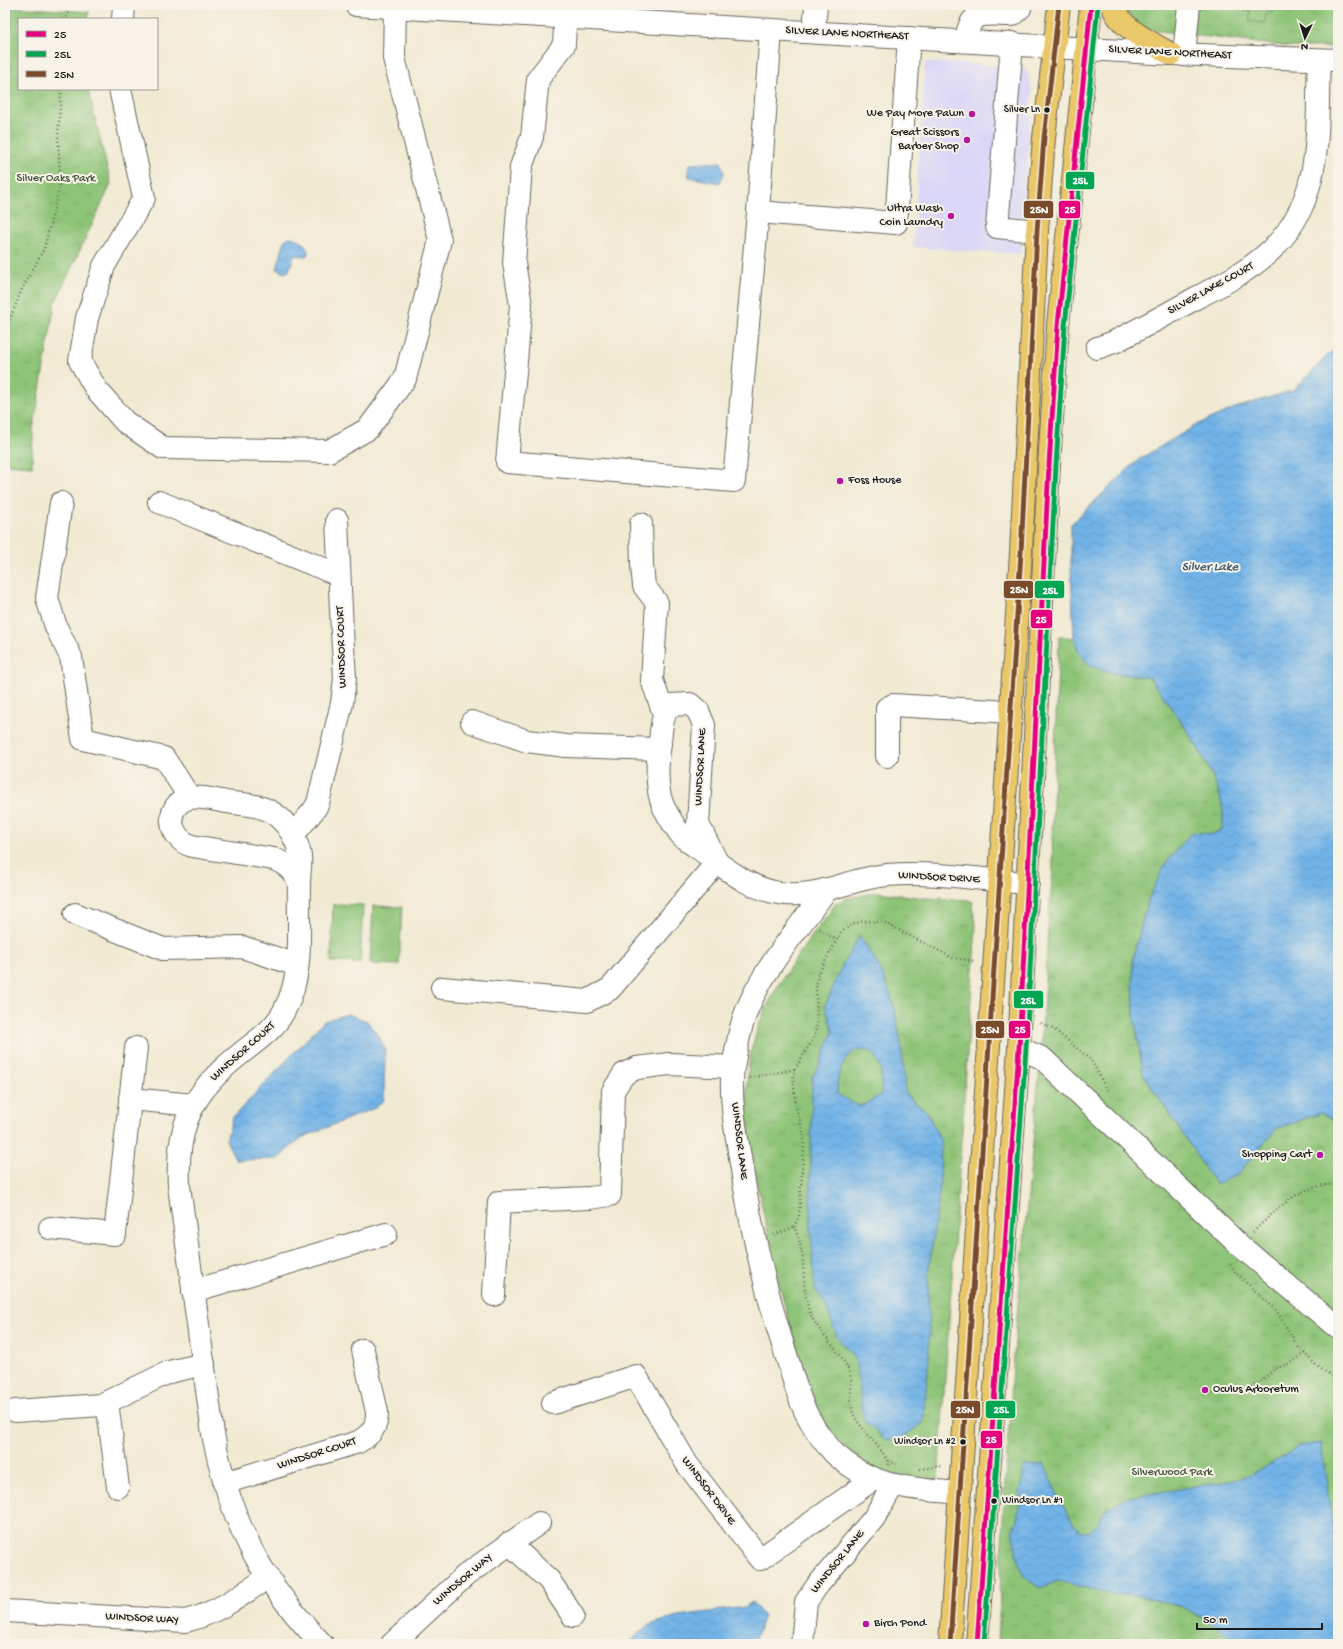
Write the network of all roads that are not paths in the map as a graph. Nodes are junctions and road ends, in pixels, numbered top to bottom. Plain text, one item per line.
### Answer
1 (124, 5) edge
2 (356, 5) edge
3 (816, 5) edge
4 (1020, 5) edge
5 (1059, 5) edge
6 (1091, 5) edge
7 (1112, 5) edge
8 (1189, 5) edge
9 (395, 7) junction
10 (566, 12) edge
11 (123, 18) edge
12 (771, 30) junction
13 (814, 32) junction
14 (909, 38) junction
15 (966, 41) junction
16 (1012, 43) junction
17 (1055, 46) junction
18 (1086, 49) junction
19 (1178, 54) junction
20 (1328, 60) edge
21 (120, 90) edge
22 (758, 212) junction
23 (1037, 231) junction
24 (1097, 348) dead end
25 (159, 502) dead end
26 (61, 503) dead end
27 (338, 520) dead end
28 (641, 524) dead end
29 (339, 575) junction
30 (1011, 712) junction
31 (664, 714) junction
32 (472, 722) dead end
33 (659, 749) junction
34 (887, 756) dead end
35 (190, 798) junction
36 (293, 835) junction
37 (717, 862) junction
38 (1000, 881) junction
39 (299, 882) junction
40 (1028, 883) junction
41 (827, 889) junction
42 (75, 914) dead end
43 (296, 964) junction
44 (442, 988) dead end
45 (136, 1048) dead end
46 (1019, 1048) junction
47 (733, 1073) junction
48 (130, 1099) junction
49 (194, 1105) junction
50 (50, 1228) dead end
51 (386, 1234) dead end
52 (193, 1291) junction
53 (494, 1296) dead end
54 (1338, 1328) edge
55 (363, 1350) dead end
56 (204, 1364) junction
57 (107, 1402) junction
58 (553, 1403) dead end
59 (15, 1411) dead end
60 (224, 1483) junction
61 (883, 1483) junction
62 (118, 1486) dead end
63 (959, 1492) junction
64 (539, 1524) dead end
65 (510, 1543) junction
66 (267, 1578) junction
67 (5, 1611) edge
68 (573, 1616) dead end
69 (322, 1644) edge
70 (392, 1644) edge
71 (802, 1644) edge
72 (950, 1644) edge
73 (977, 1644) edge

1 - 11 street
2 - 9 street, SILVER LANE NORTHEAST
3 - 13 street
4 - 15 street
5 - 17 main road
6 - 18 main road
7 - 19 main road
8 - 19 street
9 - 10 street, SILVER LANE NORTHEAST
9 - 21 street
10 - 12 street, SILVER LANE NORTHEAST
10 - 22 street
12 - 13 street, SILVER LANE NORTHEAST
12 - 22 street
13 - 14 street, SILVER LANE NORTHEAST
14 - 15 street, SILVER LANE NORTHEAST
14 - 22 street
15 - 16 street, SILVER LANE NORTHEAST
16 - 17 street, SILVER LANE NORTHEAST
16 - 23 street
17 - 18 street, SILVER LANE NORTHEAST
17 - 23 main road
18 - 19 street, SILVER LANE NORTHEAST
18 - 40 main road
19 - 20 street, SILVER LANE NORTHEAST
20 - 24 street, SILVER LAKE COURT
23 - 30 main road
25 - 29 street
26 - 35 street
27 - 29 street, WINDSOR COURT
28 - 31 street, WINDSOR LANE
29 - 36 street, WINDSOR COURT
30 - 34 street
30 - 38 main road
31 - 33 street, WINDSOR LANE
31 - 37 street, WINDSOR LANE
32 - 33 street
33 - 37 street, WINDSOR LANE
35 - 36 street, WINDSOR COURT
35 - 39 street
36 - 39 street, WINDSOR COURT
37 - 41 street, WINDSOR LANE
37 - 44 street
38 - 40 street, WINDSOR DRIVE
38 - 41 street, WINDSOR DRIVE
38 - 63 main road
39 - 43 street, WINDSOR COURT
40 - 46 main road
41 - 47 street, WINDSOR LANE
42 - 43 street
43 - 49 street, WINDSOR COURT
45 - 48 street
46 - 54 street
46 - 73 main road
47 - 53 street
47 - 61 street, WINDSOR LANE
48 - 49 street
48 - 50 street
49 - 52 street, WINDSOR COURT
51 - 52 street
52 - 56 street, WINDSOR COURT
55 - 60 street, WINDSOR COURT
56 - 57 street
56 - 60 street, WINDSOR COURT
57 - 59 street
57 - 62 street
58 - 61 street, WINDSOR DRIVE
60 - 66 street, WINDSOR COURT
61 - 63 street
61 - 71 street, WINDSOR LANE
63 - 72 main road
64 - 65 street, WINDSOR WAY
65 - 68 street
65 - 70 street, WINDSOR WAY
66 - 67 street, WINDSOR WAY
66 - 69 street, WINDSOR COURT

